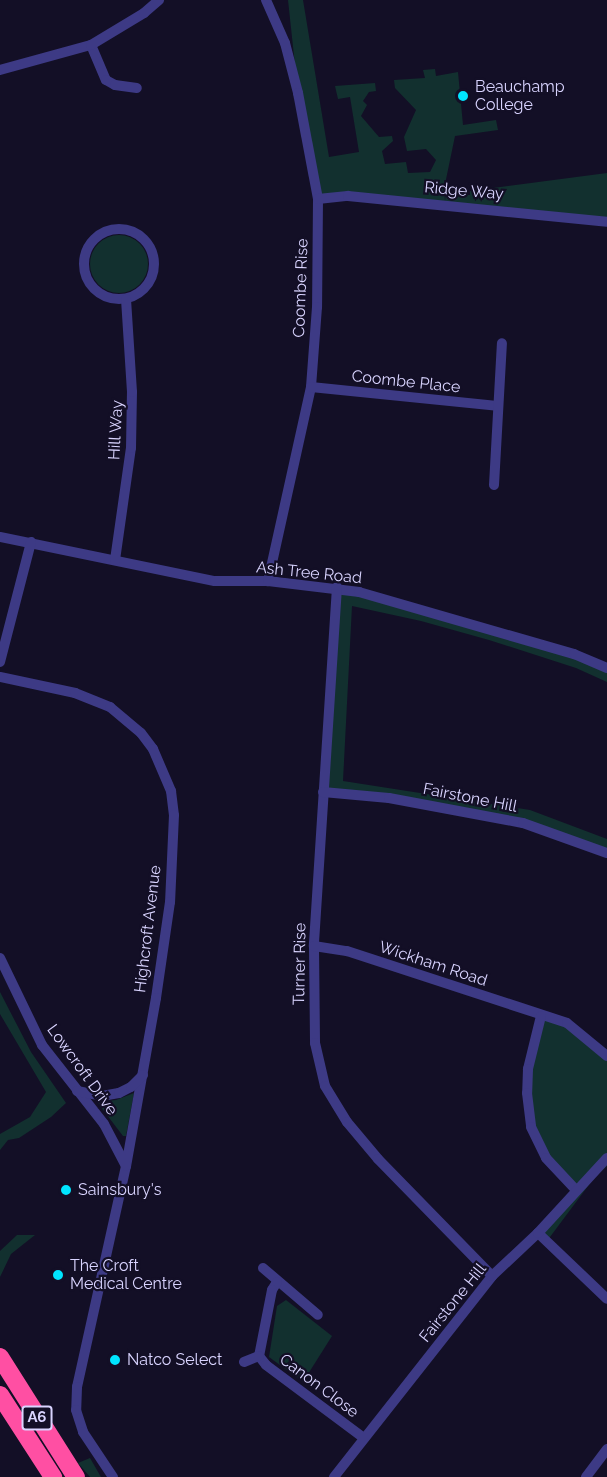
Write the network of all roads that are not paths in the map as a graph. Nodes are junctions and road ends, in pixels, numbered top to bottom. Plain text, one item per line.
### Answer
1 (159, 0) edge
2 (266, 0) edge
3 (91, 45) junction
4 (0, 70) edge
5 (137, 88) dead end
6 (318, 199) junction
7 (607, 222) edge
8 (126, 299) junction
9 (501, 343) dead end
10 (311, 387) junction
11 (497, 406) junction
12 (494, 485) dead end
13 (0, 537) edge
14 (31, 542) junction
15 (115, 560) junction
16 (268, 580) junction
17 (337, 588) junction
18 (0, 662) edge
19 (607, 668) edge
20 (0, 677) edge
21 (323, 792) junction
22 (607, 853) edge
23 (314, 946) junction
24 (0, 958) edge
25 (541, 1016) junction
26 (607, 1056) edge
27 (143, 1074) junction
28 (77, 1090) junction
29 (607, 1158) edge
30 (126, 1166) junction
31 (575, 1189) junction
32 (538, 1233) junction
33 (263, 1268) dead end
34 (492, 1276) junction
35 (277, 1281) junction
36 (607, 1299) edge
37 (318, 1316) dead end
38 (259, 1356) junction
39 (0, 1357) edge
40 (244, 1362) dead end
41 (0, 1395) edge
42 (364, 1438) junction
43 (607, 1449) edge
44 (53, 1477) edge
45 (76, 1477) edge
46 (113, 1477) edge
47 (334, 1477) edge
48 (586, 1477) edge

1 - 3 street
2 - 6 street, Coombe Rise
3 - 4 street
3 - 5 street
6 - 7 street, Ridge Way
6 - 10 street, Coombe Rise
8 - 8 street
8 - 15 street, Hill Way
9 - 11 street
10 - 11 street, Coombe Place
10 - 16 street, Coombe Rise
11 - 12 street
13 - 14 street, Ash Tree Road
14 - 15 street, Ash Tree Road
14 - 18 street
15 - 16 street, Ash Tree Road
16 - 17 street, Ash Tree Road
17 - 19 street, Ash Tree Road
17 - 21 street, Turner Rise
20 - 27 street, Highcroft Avenue
21 - 22 street, Fairstone Hill
21 - 23 street, Turner Rise
23 - 25 street, Wickham Road
23 - 34 street, Turner Rise
24 - 28 street, Lowcroft Drive
25 - 26 street, Wickham Road
25 - 31 street
27 - 28 street
27 - 30 street, Highcroft Avenue
28 - 30 street, Lowcroft Drive
29 - 31 street, Fairstone Hill
30 - 46 street, Highcroft Avenue
31 - 32 street, Fairstone Hill
32 - 34 street, Fairstone Hill
32 - 36 street
33 - 35 street
34 - 42 street, Fairstone Hill
35 - 37 street
35 - 38 street, Canon Close
38 - 40 street, Canon Close
38 - 42 street, Canon Close
39 - 45 highway, A6
41 - 44 highway, A6
42 - 47 street, Fairstone Hill
43 - 48 street

